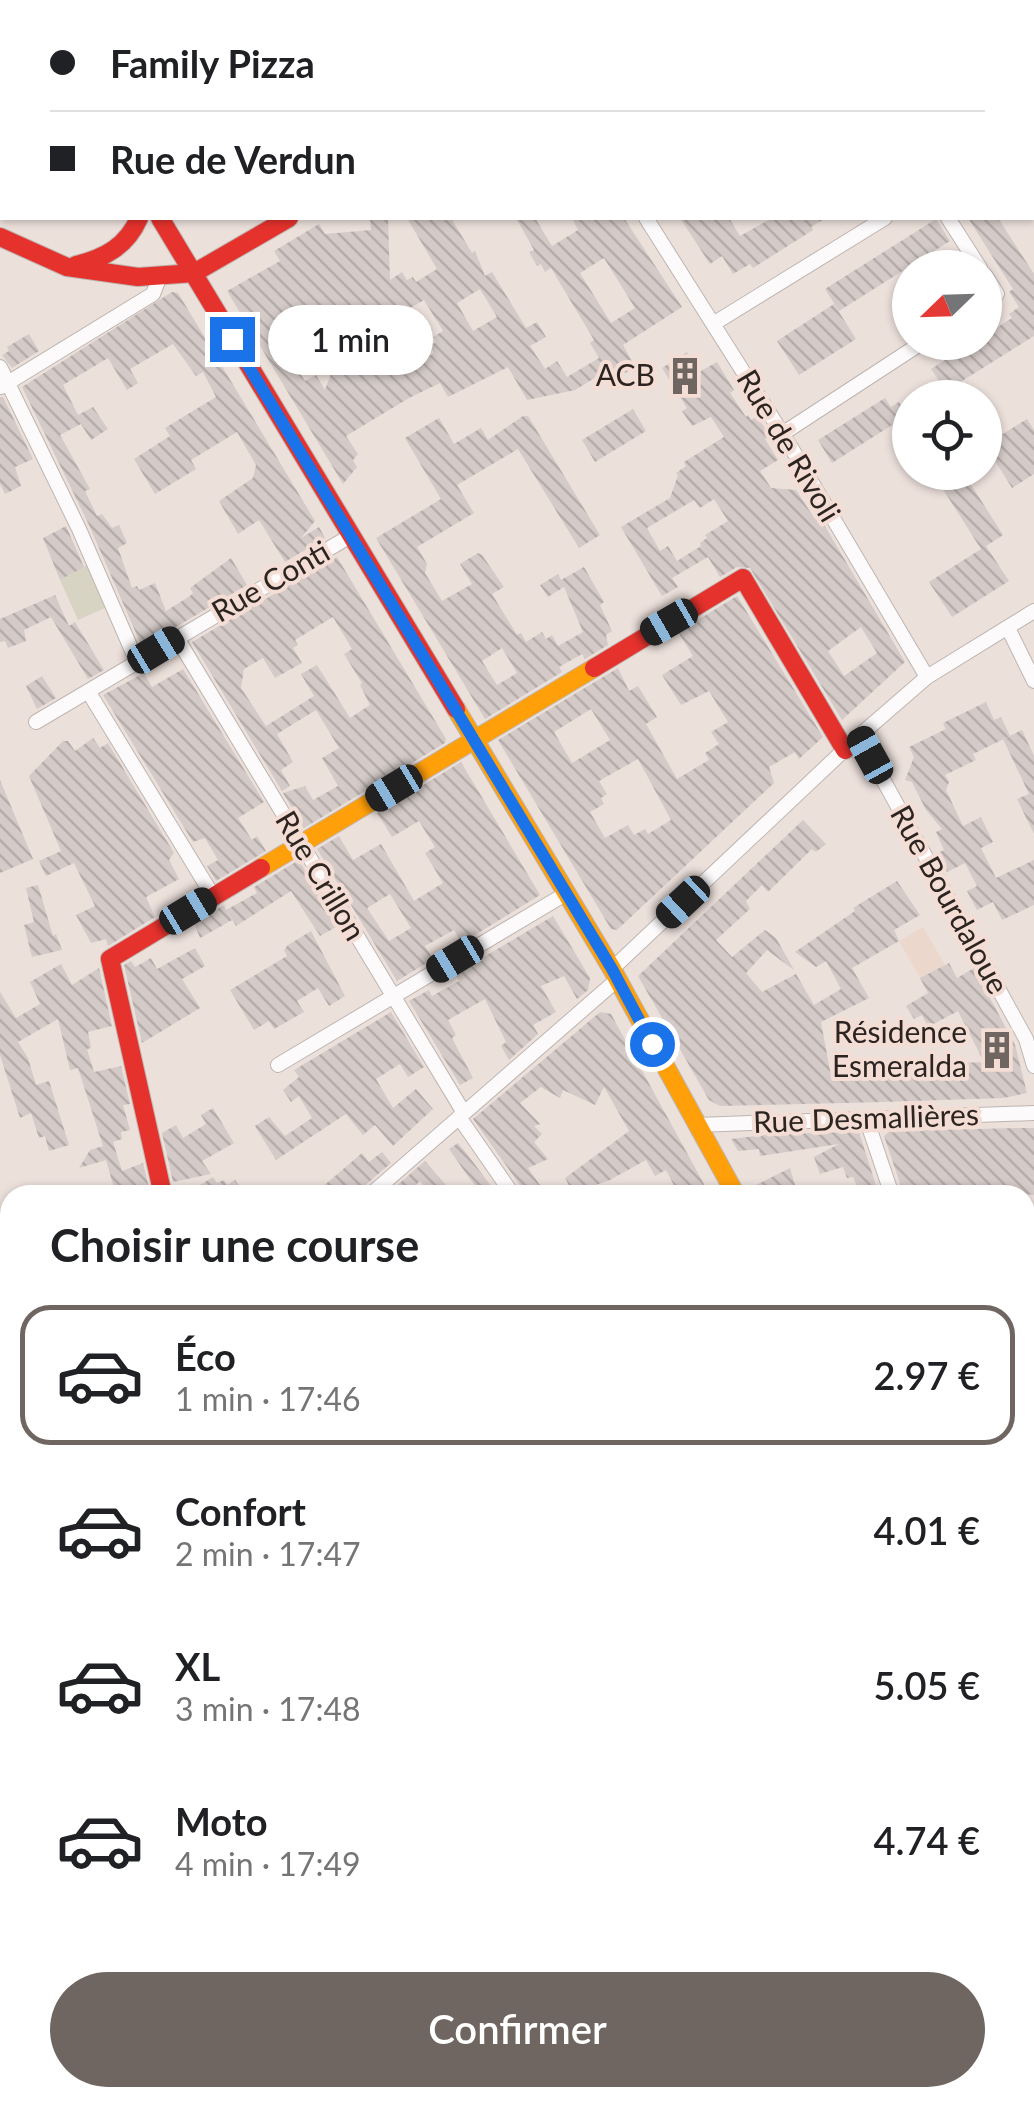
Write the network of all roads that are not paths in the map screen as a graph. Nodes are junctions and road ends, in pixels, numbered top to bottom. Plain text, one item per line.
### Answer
1 (138, 220) edge
2 (161, 220) edge
3 (285, 220) edge
4 (647, 220) edge
5 (878, 220) edge
6 (949, 220) edge
7 (0, 237) edge
8 (968, 250) edge
9 (68, 267) junction
10 (194, 273) junction
11 (160, 276) junction
12 (714, 324) junction
13 (895, 360) edge
14 (0, 368) edge
15 (4, 385) edge
16 (782, 434) junction
17 (352, 535) junction
18 (1034, 611) edge
19 (1008, 628) junction
20 (176, 638) junction
21 (137, 662) junction
22 (927, 678) junction
23 (1034, 681) edge
24 (88, 691) junction
25 (36, 722) dead end
26 (859, 736) junction
27 (474, 740) junction
28 (845, 750) junction
29 (301, 844) junction
30 (566, 893) junction
31 (213, 896) junction
32 (615, 974) junction
33 (392, 997) junction
34 (278, 1064) dead end
35 (1034, 1066) edge
36 (1034, 1113) edge
37 (461, 1115) junction
38 (866, 1118) junction
39 (698, 1124) junction
40 (162, 1185) edge
41 (381, 1185) edge
42 (506, 1185) edge
43 (731, 1185) edge
44 (889, 1185) edge

1 - 9 street
2 - 10 street
3 - 10 street
4 - 12 street, Rue de Rivoli
5 - 12 street
6 - 8 street
7 - 9 street
9 - 11 street
10 - 11 street
10 - 17 street
11 - 15 street
12 - 16 street, Rue de Rivoli
13 - 16 street
14 - 15 street
15 - 21 street
16 - 22 street, Rue de Rivoli
17 - 20 street, Rue Conti
17 - 27 street
18 - 19 street
19 - 22 street
19 - 23 street
20 - 21 street, Rue Conti
20 - 29 street, Rue Crillon
21 - 24 street, Rue Conti
22 - 26 street
24 - 25 street, Rue Conti
24 - 31 street
26 - 28 street
26 - 35 street, Rue Bourdaloue
27 - 28 street
27 - 29 street
27 - 30 street
28 - 32 street
29 - 31 street
29 - 33 street, Rue Crillon
30 - 32 street
30 - 33 street
31 - 40 street
32 - 37 street
32 - 39 street
33 - 34 street
33 - 37 street, Rue Crillon
36 - 38 street, Rue Desmallières
37 - 41 street
37 - 42 street, Rue Crillon
38 - 39 street, Rue Desmallières
38 - 44 street
39 - 43 street

